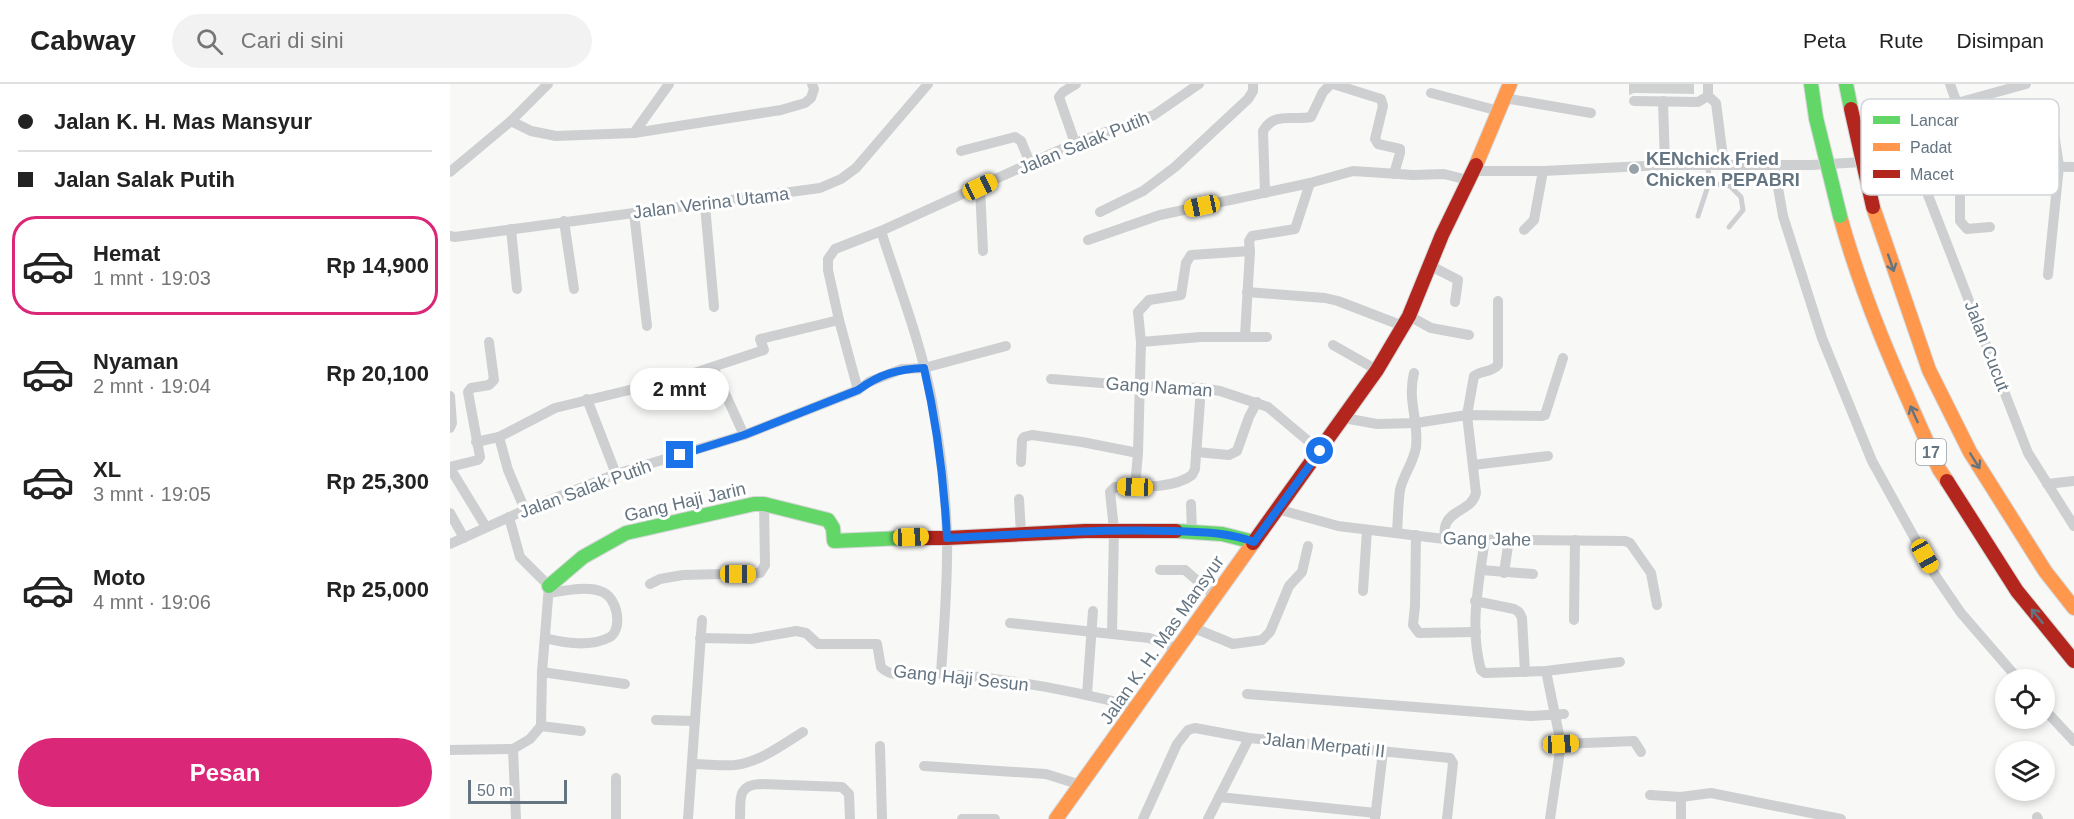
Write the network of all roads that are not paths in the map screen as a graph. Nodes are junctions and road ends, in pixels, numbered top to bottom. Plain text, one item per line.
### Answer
1 (548, 84) edge
2 (669, 84) edge
3 (812, 84) edge
4 (928, 84) edge
5 (1076, 84) edge
6 (1199, 84) edge
7 (1253, 84) edge
8 (1332, 84) edge
9 (1510, 84) edge
10 (1811, 84) edge
11 (1846, 84) edge
12 (1950, 84) edge
13 (2026, 84) edge
14 (1708, 90) edge
15 (1431, 93) dead end
16 (1956, 99) edge
17 (1972, 99) edge
18 (1634, 101) dead end
19 (1663, 101) junction
20 (1502, 105) junction
21 (1591, 113) dead end
22 (511, 122) junction
23 (634, 133) junction
24 (1075, 143) junction
25 (961, 151) dead end
26 (1861, 159) edge
27 (1861, 162) edge
28 (1030, 163) junction
29 (1665, 165) junction
30 (1708, 165) junction
31 (1724, 165) junction
32 (1774, 165) junction
33 (2059, 166) edge
34 (2074, 167) edge
35 (1543, 171) junction
36 (450, 172) edge
37 (1394, 174) junction
38 (1471, 176) junction
39 (1310, 183) junction
40 (1709, 183) junction
41 (980, 187) junction
42 (1265, 193) junction
43 (1870, 195) edge
44 (1928, 195) edge
45 (1960, 195) edge
46 (2056, 195) edge
47 (705, 205) junction
48 (1100, 212) dead end
49 (634, 213) junction
50 (1698, 216) dead end
51 (564, 221) junction
52 (1730, 227) dead end
53 (1990, 227) dead end
54 (511, 229) junction
55 (1524, 230) dead end
56 (881, 231) junction
57 (450, 236) edge
58 (1088, 240) dead end
59 (983, 251) dead end
60 (1250, 251) junction
61 (1429, 265) junction
62 (2049, 274) dead end
63 (518, 289) dead end
64 (574, 289) dead end
65 (1247, 292) junction
66 (1498, 301) dead end
67 (1455, 302) dead end
68 (714, 307) dead end
69 (838, 320) junction
70 (1406, 321) junction
71 (647, 326) dead end
72 (1469, 335) dead end
73 (1245, 336) junction
74 (1267, 337) dead end
75 (489, 342) dead end
76 (1141, 342) junction
77 (1334, 345) dead end
78 (1006, 346) dead end
79 (1563, 358) dead end
80 (713, 366) junction
81 (924, 368) junction
82 (1377, 370) junction
83 (1414, 373) dead end
84 (1051, 379) dead end
85 (1140, 386) junction
86 (1201, 388) junction
87 (858, 390) junction
88 (450, 396) edge
89 (587, 399) junction
90 (1257, 402) junction
91 (1467, 415) junction
92 (1344, 418) junction
93 (1416, 423) junction
94 (450, 428) edge
95 (744, 435) junction
96 (499, 437) junction
97 (476, 442) junction
98 (1320, 451) junction
99 (1196, 452) junction
100 (1138, 453) junction
101 (1548, 456) dead end
102 (1021, 462) dead end
103 (1473, 465) junction
104 (450, 467) edge
105 (616, 474) junction
106 (2074, 481) edge
107 (2047, 484) junction
108 (1135, 487) junction
109 (1019, 499) dead end
110 (764, 504) junction
111 (1191, 504) dead end
112 (1277, 509) junction
113 (525, 510) junction
114 (450, 513) edge
115 (509, 517) junction
116 (2074, 526) edge
117 (486, 527) junction
118 (1114, 529) junction
119 (1367, 530) junction
120 (1192, 532) junction
121 (1397, 532) junction
122 (1021, 534) junction
123 (1416, 535) junction
124 (464, 538) junction
125 (947, 538) junction
126 (1444, 539) junction
127 (1485, 539) junction
128 (1509, 539) junction
129 (1575, 540) junction
130 (1254, 542) junction
131 (450, 544) edge
132 (1308, 546) dead end
133 (1160, 570) dead end
134 (1480, 570) junction
135 (1504, 573) junction
136 (1533, 574) dead end
137 (650, 584) dead end
138 (549, 589) junction
139 (1363, 591) dead end
140 (1216, 597) junction
141 (1475, 601) junction
142 (1658, 606) dead end
143 (2074, 608) edge
144 (1093, 611) dead end
145 (702, 620) dead end
146 (1574, 620) dead end
147 (1010, 623) dead end
148 (1194, 628) junction
149 (1092, 631) junction
150 (1476, 632) junction
151 (1112, 634) junction
152 (545, 638) junction
153 (700, 638) junction
154 (1179, 649) junction
155 (2074, 661) edge
156 (1620, 662) dead end
157 (2009, 669) edge
158 (1546, 671) junction
159 (542, 672) junction
160 (1525, 672) junction
161 (941, 673) junction
162 (625, 684) dead end
163 (1087, 694) junction
164 (1247, 694) dead end
165 (1137, 707) junction
166 (1559, 715) junction
167 (656, 720) dead end
168 (2055, 720) edge
169 (694, 721) junction
170 (541, 726) junction
171 (581, 731) dead end
172 (803, 732) dead end
173 (1249, 738) junction
174 (2074, 741) edge
175 (1561, 744) junction
176 (880, 746) dead end
177 (513, 749) junction
178 (450, 750) edge
179 (1383, 751) junction
180 (1641, 752) dead end
181 (693, 764) junction
182 (924, 766) dead end
183 (616, 778) dead end
184 (1081, 785) junction
185 (1650, 795) dead end
186 (1220, 796) junction
187 (1681, 797) junction
188 (1376, 816) edge
189 (516, 819) edge
190 (616, 819) edge
191 (688, 819) edge
192 (740, 819) edge
193 (850, 819) edge
194 (882, 819) edge
195 (962, 819) edge
196 (995, 819) edge
197 (1056, 819) edge
198 (1143, 819) edge
199 (1208, 819) edge
200 (1447, 819) edge
201 (1550, 819) edge
202 (1681, 819) edge
203 (1841, 819) edge

1 - 22 street
2 - 23 street
3 - 23 street
4 - 47 street, Jalan Verina Utama
5 - 24 street
6 - 24 street, Jalan Salak Putih
7 - 48 street
8 - 37 street
8 - 42 street
9 - 20 main road, Jalan K. H. Mas Mansyur
155 -> 10 main road, 17, bridge
11 -> 26 main road, 17, bridge
12 - 16 street
13 - 17 street
14 - 19 street
14 - 31 street
15 - 20 street
18 - 19 street
19 - 29 street
20 - 21 street
20 - 38 main road, Jalan K. H. Mas Mansyur
22 - 23 street
22 - 36 street
24 - 28 street, Jalan Salak Putih
25 - 28 street
27 - 32 street
28 - 41 street, Jalan Salak Putih
29 - 30 street
29 - 35 street
30 - 31 street
30 - 40 lane
31 - 32 street
32 - 157 street
33 - 34 street
35 - 38 street
35 - 55 street
37 - 38 street
37 - 39 street
38 - 61 main road, Jalan K. H. Mas Mansyur
39 - 42 street
39 - 60 street
40 - 50 lane
40 - 52 lane
41 - 56 street, Jalan Salak Putih
41 - 59 street
42 - 58 street
43 -> 143 main road, 17, bridge
44 - 107 street, Jalan Cucut
45 - 53 street
46 - 62 street
47 - 49 street, Jalan Verina Utama
47 - 68 street
49 - 51 street, Jalan Verina Utama
49 - 71 street
51 - 54 street, Jalan Verina Utama
51 - 64 street
54 - 57 street, Jalan Verina Utama
54 - 63 street
56 - 69 street, Jalan Salak Putih
56 - 81 street
60 - 65 street
60 - 76 street
61 - 67 street
61 - 70 main road, Jalan K. H. Mas Mansyur
65 - 70 street
65 - 73 street
66 - 91 street
69 - 80 street
69 - 87 street, Jalan Salak Putih
70 - 72 street
70 - 82 main road, Jalan K. H. Mas Mansyur
73 - 74 street
73 - 76 street
75 - 97 street
76 - 85 street
77 - 82 street
78 - 81 street, Jalan Salak Putih
79 - 91 street
80 - 89 street
80 - 95 street
81 - 87 street, Jalan Salak Putih
81 - 125 street
82 - 92 main road, Jalan K. H. Mas Mansyur
83 - 93 street
84 - 85 street, Gang Naman
85 - 86 street, Gang Naman
85 - 100 street
86 - 90 street, Gang Naman
86 - 99 street
87 - 95 street, Jalan Salak Putih
88 - 94 street
89 - 96 street
89 - 105 street
90 - 98 street, Gang Naman
90 - 99 street
91 - 93 street
91 - 103 street
92 - 93 street
92 - 98 main road, Jalan K. H. Mas Mansyur
93 - 121 street
95 - 105 street, Jalan Salak Putih
96 - 97 street
96 - 113 street
97 - 104 street
98 - 112 main road, Jalan K. H. Mas Mansyur
99 - 108 street
100 - 102 street
100 - 108 street
101 - 103 street
103 - 126 street
104 - 117 street
105 - 113 street, Jalan Salak Putih
106 - 107 street
107 - 116 street, Jalan Cucut
108 - 118 street
109 - 122 street
110 - 125 main road, Gang Haji Jarin
110 - 137 street
110 - 138 main road, Gang Haji Jarin
111 - 120 street
112 - 119 street, Gang Jahe
112 - 130 main road, Jalan K. H. Mas Mansyur
113 - 115 street, Jalan Salak Putih
114 - 124 street
115 - 117 street, Jalan Salak Putih
115 - 138 street
117 - 124 street, Jalan Salak Putih
118 - 120 main road, Gang Haji Jarin
118 - 122 main road, Gang Haji Jarin
118 - 151 street
119 - 121 street, Gang Jahe
119 - 139 street
120 - 130 main road, Gang Haji Jarin
121 - 123 street, Gang Jahe
122 - 125 main road, Gang Haji Jarin
123 - 126 street, Gang Jahe
123 - 150 street
124 - 131 street, Jalan Salak Putih
125 - 161 street
126 - 127 street, Gang Jahe
127 - 128 street, Gang Jahe
127 - 134 street
128 - 129 street, Gang Jahe
128 - 135 street
129 - 142 street, Gang Jahe
129 - 146 street
130 - 140 main road, Jalan K. H. Mas Mansyur
132 - 148 street
133 - 140 street
134 - 135 street
134 - 141 street
135 - 136 street
138 - 152 street
138 - 152 street
140 - 148 main road, Jalan K. H. Mas Mansyur
141 - 150 street
141 - 160 street
144 - 149 street
145 - 153 street
147 - 149 street
148 - 154 main road, Jalan K. H. Mas Mansyur
149 - 151 street
149 - 163 street
150 - 160 street
151 - 154 street
152 - 159 street
153 - 161 street, Gang Haji Sesun
153 - 169 street
154 - 165 main road, Jalan K. H. Mas Mansyur
156 - 158 street
158 - 160 street
158 - 166 street
159 - 162 street
159 - 170 street
161 - 163 street, Gang Haji Sesun
163 - 165 street, Gang Haji Sesun
164 - 166 street
165 - 184 main road, Jalan K. H. Mas Mansyur
166 - 175 street
167 - 169 street
168 - 174 street
169 - 181 street
170 - 171 street
170 - 177 street
172 - 181 street
173 - 179 street, Jalan Merpati II
173 - 186 street
173 - 198 street, Jalan Merpati II
175 - 180 street
175 - 201 street
176 - 194 street
177 - 178 street
177 - 189 street
179 - 188 street
179 - 200 street, Jalan Merpati II
181 - 191 street
182 - 184 street
183 - 190 street
184 - 197 main road, Jalan K. H. Mas Mansyur
185 - 187 street
186 - 188 street
186 - 199 street
187 - 202 street
187 - 203 street
192 - 193 street
195 - 196 street

